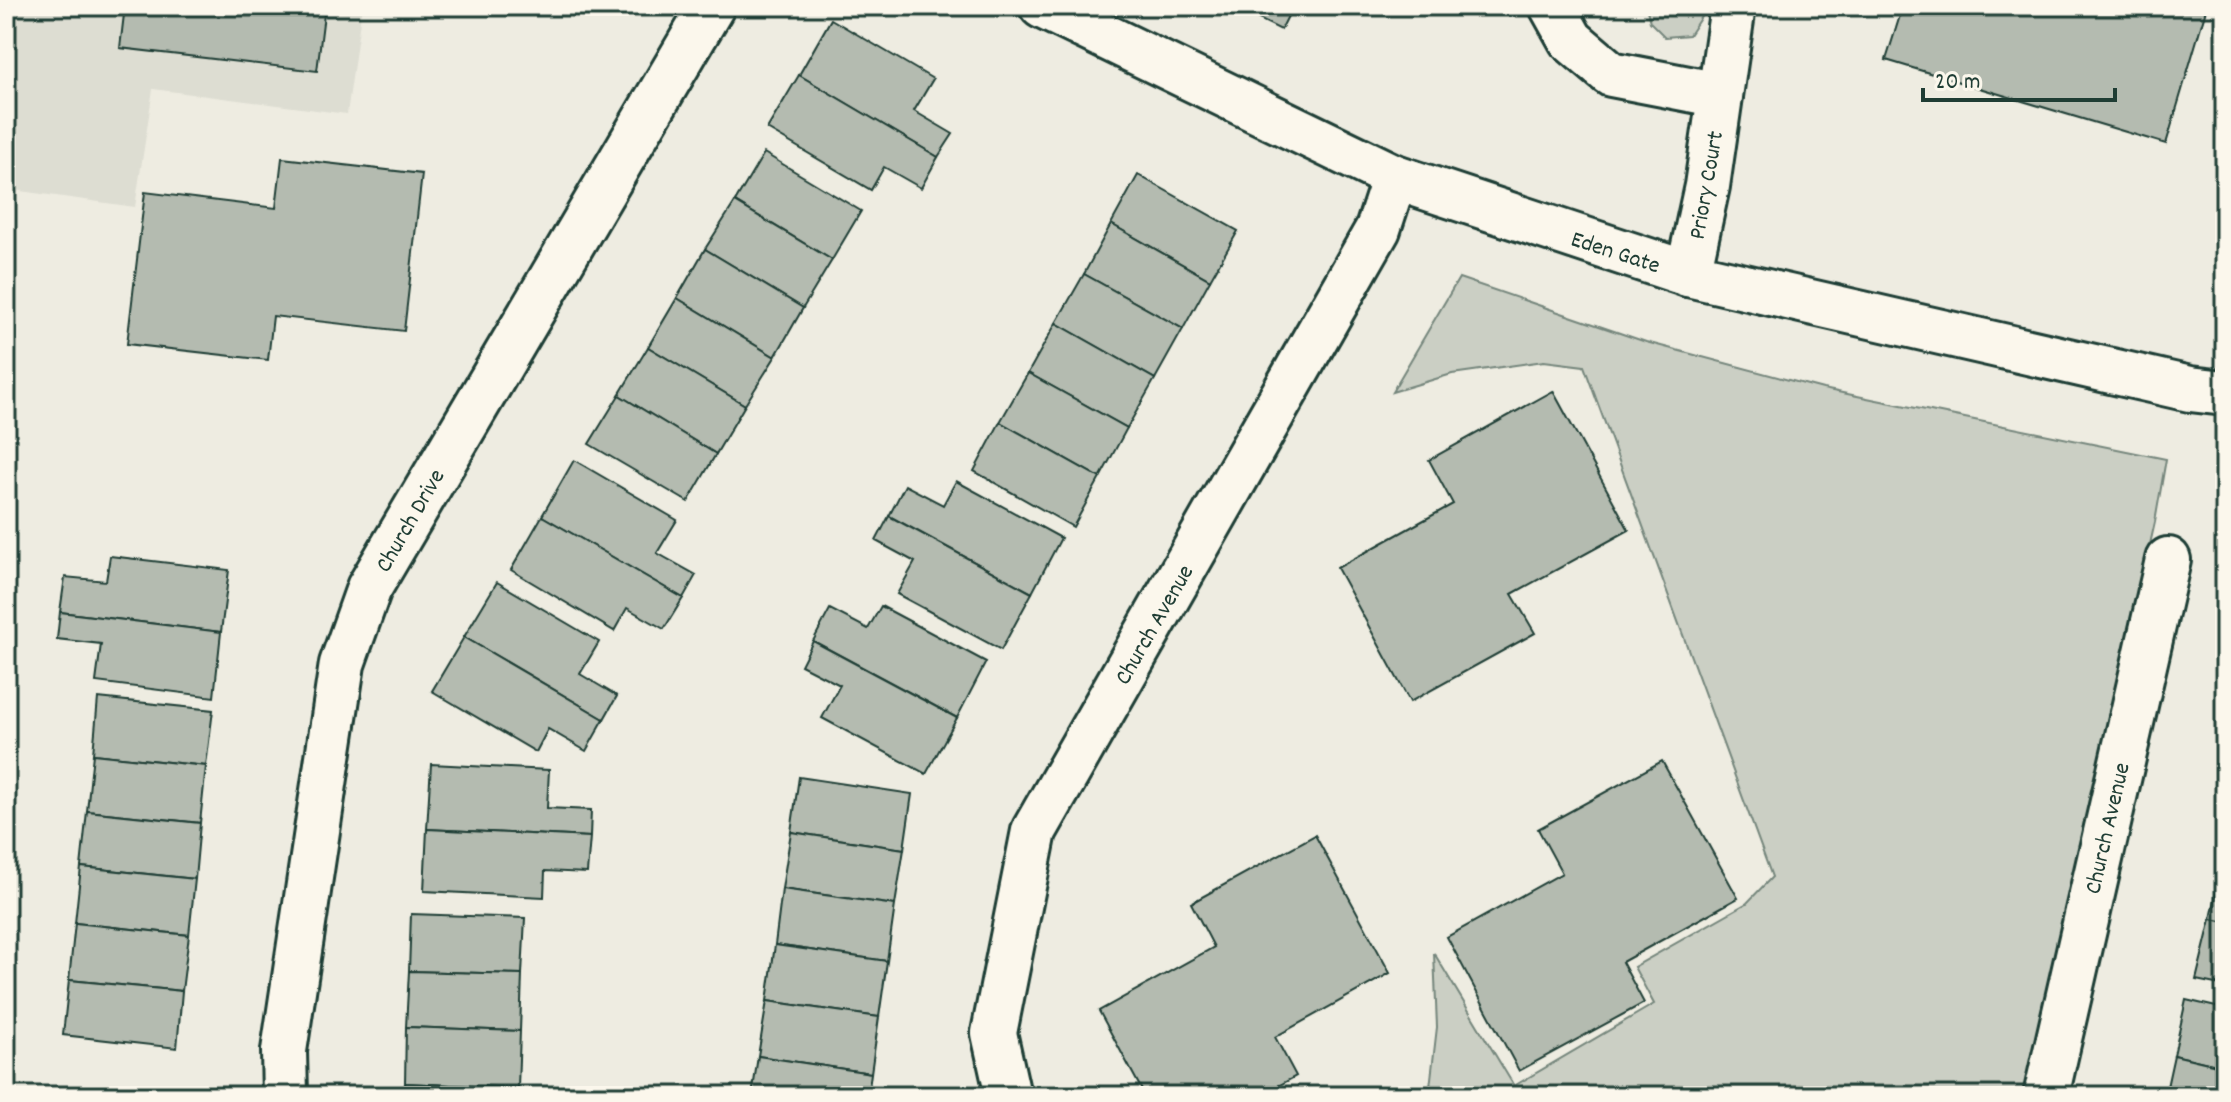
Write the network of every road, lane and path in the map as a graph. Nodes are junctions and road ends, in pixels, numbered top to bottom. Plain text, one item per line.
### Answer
1 (712, 6) edge
2 (1042, 6) edge
3 (1552, 6) edge
4 (1733, 6) edge
5 (1720, 95) junction
6 (1395, 177) junction
7 (1688, 274) junction
8 (2225, 393) edge
9 (2168, 560) dead end
10 (285, 1096) edge
11 (1008, 1096) edge
12 (2046, 1096) edge

1 - 10 street, Church Drive
2 - 6 street, Eden Gate
3 - 5 street
4 - 5 street, Priory Court
5 - 7 street, Priory Court
6 - 7 street, Eden Gate
6 - 11 street, Church Avenue
7 - 8 street, Eden Gate
9 - 12 street, Church Avenue

